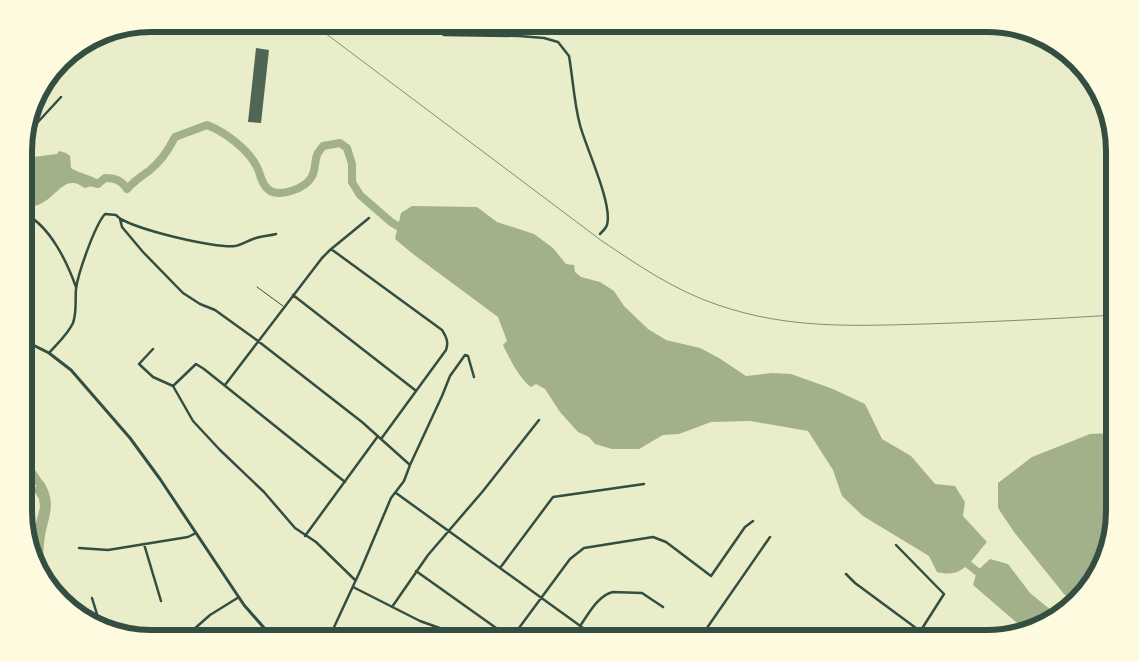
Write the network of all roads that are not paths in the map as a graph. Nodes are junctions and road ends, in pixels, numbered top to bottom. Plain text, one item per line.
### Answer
1 (439, 32) edge
2 (61, 97) dead end
3 (36, 124) edge
4 (369, 218) dead end
5 (32, 219) edge
6 (120, 219) junction
7 (276, 234) dead end
8 (600, 234) dead end
9 (331, 249) junction
10 (258, 287) dead end
11 (76, 288) junction
12 (293, 295) junction
13 (284, 307) junction
14 (258, 341) junction
15 (32, 345) edge
16 (153, 348) dead end
17 (49, 354) junction
18 (474, 377) dead end
19 (225, 385) junction
20 (174, 386) junction
21 (415, 390) junction
22 (539, 420) dead end
23 (378, 436) junction
24 (381, 439) junction
25 (410, 465) junction
26 (345, 482) junction
27 (644, 484) dead end
28 (396, 493) junction
29 (754, 522) dead end
30 (449, 530) junction
31 (196, 533) junction
32 (305, 536) junction
33 (770, 538) dead end
34 (144, 544) junction
35 (896, 545) dead end
36 (79, 548) dead end
37 (500, 568) junction
38 (416, 571) junction
39 (846, 574) dead end
40 (355, 580) junction
41 (353, 587) junction
42 (239, 597) junction
43 (92, 598) dead end
44 (541, 598) junction
45 (161, 601) dead end
46 (392, 607) junction
47 (663, 607) dead end
48 (98, 616) edge
49 (580, 626) junction
50 (585, 629) edge
51 (706, 629) edge
52 (917, 629) edge
53 (921, 629) edge
54 (193, 630) edge
55 (266, 630) edge
56 (333, 630) edge
57 (445, 630) edge
58 (498, 630) edge
59 (518, 630) edge

1 - 8 street
2 - 3 street
4 - 9 street
5 - 11 street
6 - 7 street
6 - 11 street
6 - 14 street
9 - 12 street
9 - 21 street
10 - 13 lane
11 - 17 street
12 - 13 street
12 - 21 street
13 - 14 street
14 - 19 street
14 - 23 street
15 - 17 street
16 - 20 street
17 - 31 street
18 - 25 street
19 - 20 street
19 - 26 street
20 - 32 street
21 - 24 street
22 - 30 street
23 - 24 street
23 - 26 street
24 - 25 street
25 - 28 street
26 - 32 street
27 - 37 street
28 - 30 street
28 - 40 street
29 - 44 street
30 - 37 street
30 - 38 street
31 - 34 street
31 - 42 street
32 - 40 street
33 - 51 street
34 - 36 street
34 - 45 street
35 - 53 street
37 - 44 street
38 - 46 street
38 - 58 street
39 - 52 street
40 - 41 street
41 - 46 street
41 - 56 street
42 - 54 street
42 - 55 street
43 - 48 street
44 - 49 street
44 - 59 street
46 - 57 street
47 - 49 street
49 - 50 street

